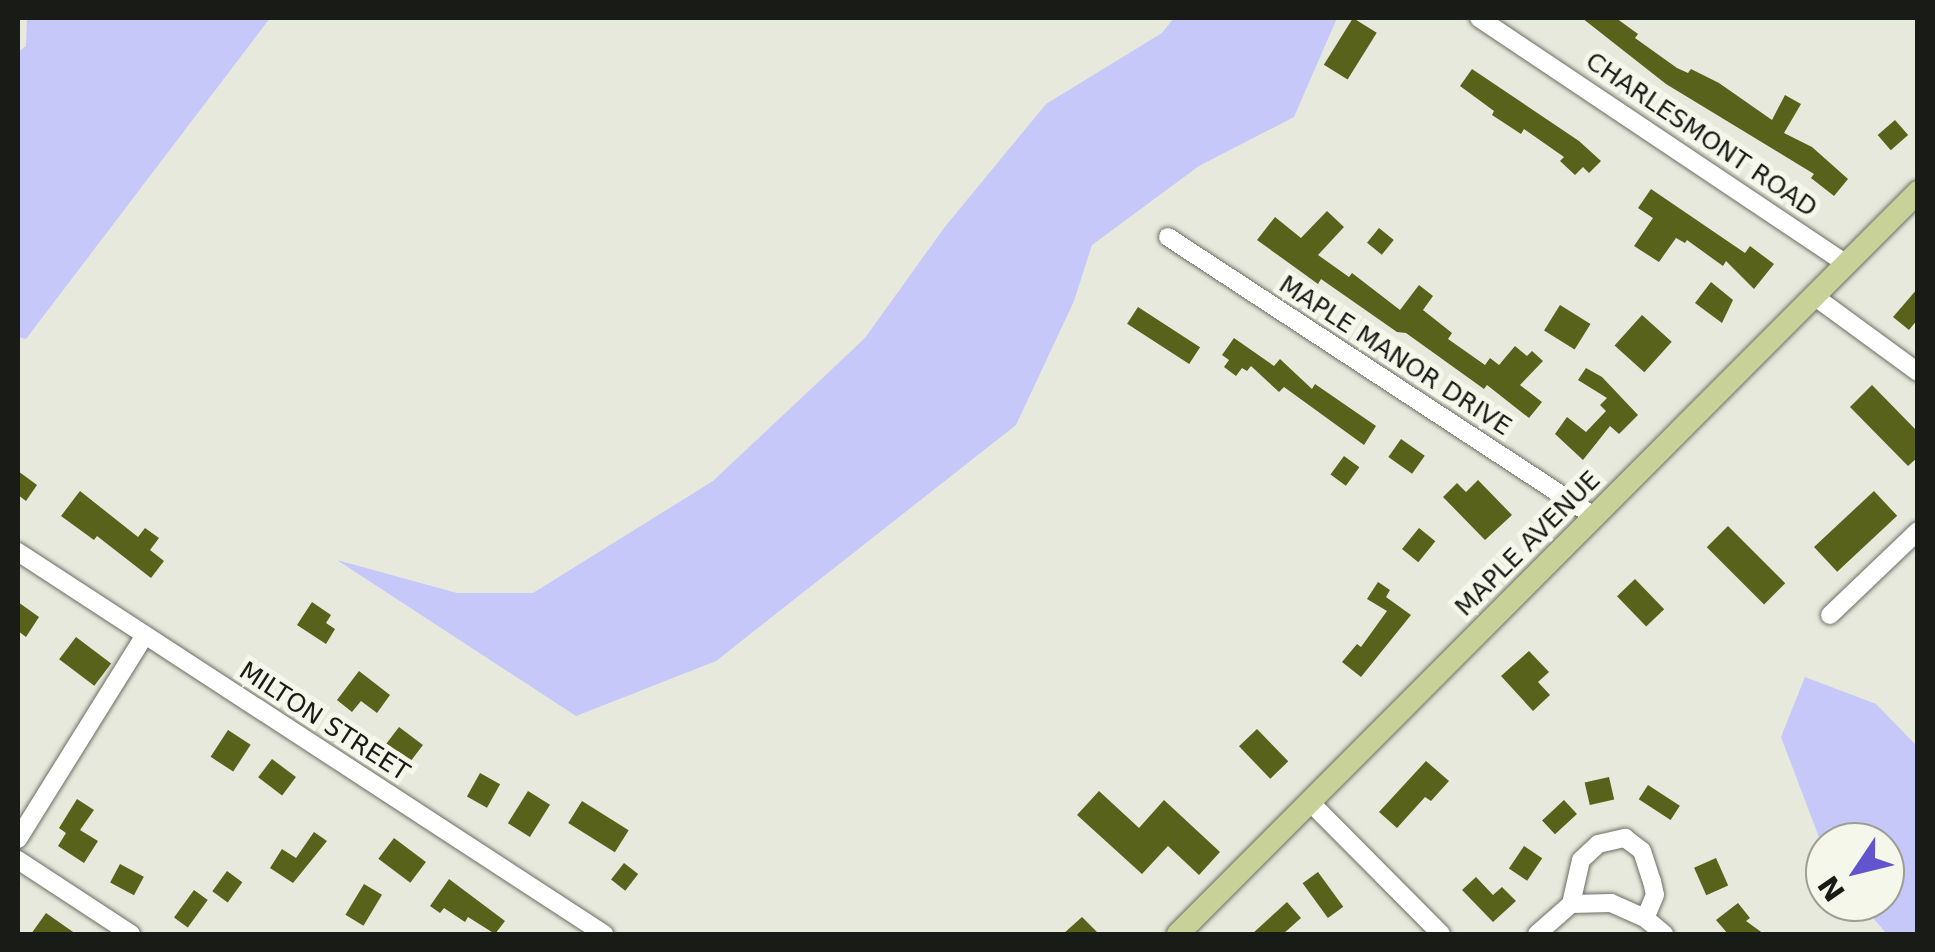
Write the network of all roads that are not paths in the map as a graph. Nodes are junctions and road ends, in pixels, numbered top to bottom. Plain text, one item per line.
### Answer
1 (1480, 18) edge
2 (1506, 18) edge
3 (1528, 48) junction
4 (1918, 192) edge
5 (1168, 237) dead end
6 (1846, 264) junction
7 (1814, 296) junction
8 (1918, 372) edge
9 (1595, 516) junction
10 (1918, 531) edge
11 (18, 552) edge
12 (1830, 616) dead end
13 (145, 635) junction
14 (1310, 802) junction
15 (18, 840) edge
16 (18, 860) edge
17 (1571, 904) junction
18 (1645, 918) junction
19 (131, 934) edge
20 (604, 934) edge
21 (1178, 934) edge
22 (1440, 934) edge
23 (1537, 934) edge
24 (1664, 934) edge

1 - 3 street, CHARLESMONT ROAD
2 - 3 street, CHARLESMONT ROAD
3 - 6 street, CHARLESMONT ROAD
4 - 6 main road, MAPLE AVENUE
5 - 9 street, MAPLE MANOR DRIVE
6 - 7 main road, MAPLE AVENUE
7 - 8 street
7 - 9 main road, MAPLE AVENUE
9 - 14 main road, MAPLE AVENUE
10 - 12 street
11 - 13 street, MILTON STREET
13 - 15 street
13 - 20 street, MILTON STREET
14 - 21 main road, MAPLE AVENUE
14 - 22 street
16 - 19 street
17 - 18 street
17 - 18 street
17 - 23 street
18 - 24 street

